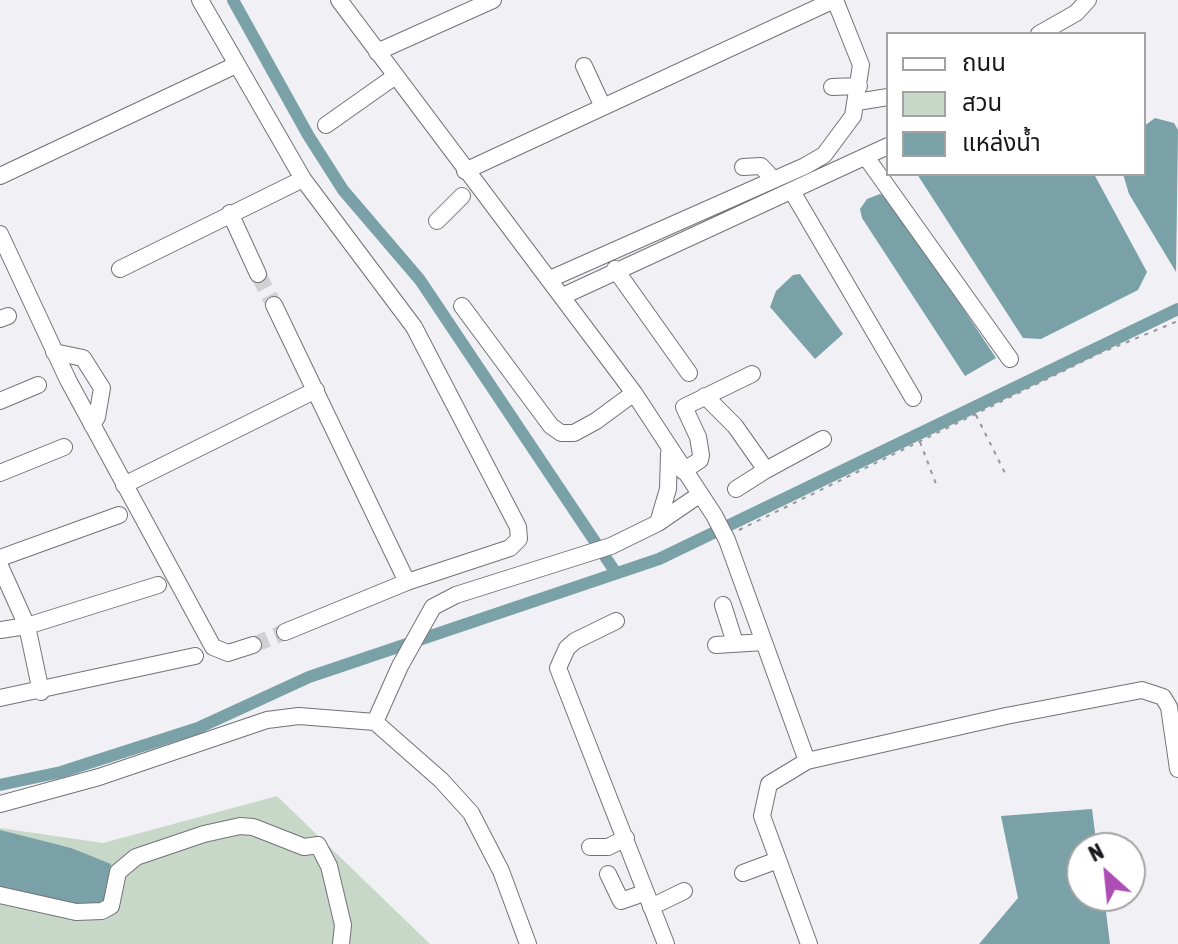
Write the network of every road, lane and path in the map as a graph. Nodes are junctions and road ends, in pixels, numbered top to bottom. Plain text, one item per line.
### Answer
1 (200, 0) edge
2 (339, 0) edge
3 (493, 0) edge
4 (835, 0) edge
5 (1082, 6) edge
6 (1043, 32) edge
7 (377, 52) junction
8 (236, 65) junction
9 (584, 66) dead end
10 (394, 77) junction
11 (832, 87) dead end
12 (858, 94) junction
13 (886, 97) edge
14 (603, 107) junction
15 (326, 125) dead end
16 (886, 147) edge
17 (866, 157) junction
18 (743, 167) dead end
19 (465, 171) junction
20 (0, 176) edge
21 (303, 179) junction
22 (774, 180) junction
23 (470, 190) junction
24 (793, 193) junction
25 (230, 213) junction
26 (437, 221) dead end
27 (0, 234) edge
28 (120, 269) dead end
29 (615, 269) junction
30 (258, 274) tunnel mouth
31 (550, 279) junction
32 (563, 296) junction
33 (274, 305) tunnel mouth
34 (462, 306) dead end
35 (1178, 321) edge
36 (54, 352) junction
37 (1010, 359) dead end
38 (689, 373) dead end
39 (752, 374) dead end
40 (38, 385) dead end
41 (316, 390) junction
42 (634, 393) junction
43 (705, 396) junction
44 (913, 398) dead end
45 (0, 401) edge
46 (976, 414) junction
47 (92, 425) junction
48 (823, 439) dead end
49 (920, 440) junction
50 (64, 447) dead end
51 (669, 451) junction
52 (766, 470) junction
53 (683, 471) junction
54 (0, 473) edge
55 (1005, 473) dead end
56 (936, 484) dead end
57 (124, 485) junction
58 (736, 489) dead end
59 (699, 495) junction
60 (119, 515) dead end
61 (658, 523) junction
62 (727, 540) junction
63 (0, 558) edge
64 (0, 566) edge
65 (407, 582) junction
66 (158, 585) dead end
67 (723, 605) dead end
68 (616, 621) dead end
69 (27, 626) junction
70 (0, 630) edge
71 (285, 632) tunnel mouth
72 (764, 642) junction
73 (735, 643) junction
74 (253, 645) tunnel mouth
75 (716, 645) dead end
76 (195, 656) dead end
77 (41, 692) junction
78 (0, 698) edge
79 (375, 722) junction
80 (807, 761) junction
81 (1178, 769) edge
82 (0, 804) edge
83 (626, 838) junction
84 (590, 847) dead end
85 (778, 860) junction
86 (743, 873) dead end
87 (608, 874) dead end
88 (684, 891) dead end
89 (0, 895) edge
90 (647, 900) junction
91 (341, 944) edge
92 (528, 944) edge
93 (666, 944) edge
94 (809, 944) edge

1 - 8 street
2 - 7 street
3 - 7 street
4 - 12 street
4 - 14 street
5 - 6 street
7 - 10 street
8 - 20 street
8 - 21 street
9 - 14 street
10 - 15 street
10 - 19 street
11 - 12 street
12 - 13 street
12 - 22 street
14 - 19 street
16 - 17 street
17 - 24 street
17 - 37 street
18 - 22 street
19 - 23 street
21 - 25 street
21 - 65 street
22 - 31 street
23 - 26 street
23 - 31 street
24 - 29 street
24 - 44 street
25 - 28 street
25 - 30 street
27 - 36 street
29 - 32 street
29 - 38 street
31 - 32 street
32 - 42 street
33 - 41 street
34 - 42 street
35 - 46 path
36 - 47 street
36 - 47 street
39 - 43 street
40 - 45 street
41 - 57 street
41 - 65 street
42 - 51 street
43 - 52 street
43 - 53 street
46 - 49 path
46 - 55 path
47 - 57 street
48 - 52 street
49 - 56 path
49 - 62 path
50 - 54 street
51 - 53 street
51 - 61 street
52 - 58 street
53 - 59 street
57 - 74 street
59 - 61 street
59 - 62 street
60 - 63 street
61 - 79 street
62 - 72 street
64 - 69 street
65 - 71 street
66 - 69 street
67 - 73 street
68 - 83 street
69 - 70 street
69 - 77 street
72 - 73 street
72 - 80 street
73 - 75 street
76 - 77 street
77 - 78 street
79 - 82 street
79 - 92 street
80 - 81 street
80 - 85 street
83 - 84 street
83 - 90 street
85 - 86 street
85 - 94 street
87 - 90 street
88 - 90 street
89 - 91 street
90 - 93 street

